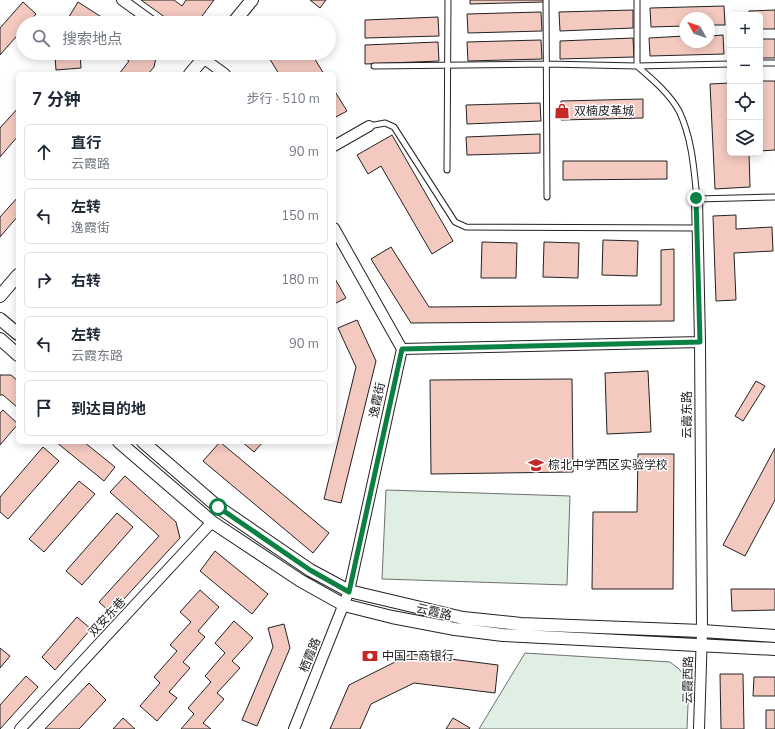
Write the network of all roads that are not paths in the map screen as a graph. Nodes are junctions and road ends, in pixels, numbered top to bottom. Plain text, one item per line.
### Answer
1 (122, 0) edge
2 (252, 0) edge
3 (448, 0) edge
4 (546, 0) edge
5 (636, 0) edge
6 (144, 16) edge
7 (239, 16) edge
8 (199, 60) edge
9 (208, 60) edge
10 (763, 63) edge
11 (775, 63) edge
12 (547, 64) junction
13 (727, 64) edge
14 (448, 65) junction
15 (374, 66) dead end
16 (637, 66) junction
17 (191, 72) edge
18 (223, 72) edge
19 (369, 126) joint
20 (336, 145) edge
21 (447, 170) dead end
22 (775, 197) edge
23 (547, 198) dead end
24 (696, 198) junction
25 (697, 228) junction
26 (336, 232) edge
27 (16, 277) edge
28 (0, 296) edge
29 (0, 319) edge
30 (16, 332) edge
31 (0, 339) edge
32 (700, 342) junction
33 (402, 349) junction
34 (16, 353) edge
35 (121, 444) edge
36 (145, 444) edge
37 (212, 522) junction
38 (349, 592) junction
39 (344, 605) junction
40 (702, 631) junction
41 (775, 636) edge
42 (702, 644) junction
43 (775, 649) edge
44 (20, 729) edge
45 (294, 729) edge
46 (699, 729) edge

1 - 6 street
2 - 7 street
3 - 14 lane
4 - 12 lane
5 - 16 lane
8 - 17 street
9 - 18 street
10 - 11 lane
12 - 14 lane
12 - 16 lane
12 - 23 lane
13 - 16 lane
14 - 15 lane
14 - 21 lane
16 - 24 lane
19 - 20 street
19 - 25 lane
22 - 24 lane
24 - 25 street, 云霞东路
25 - 32 street, 云霞东路
26 - 33 street
27 - 28 street
29 - 30 street
31 - 34 street
32 - 33 street
32 - 40 street, 云霞东路
33 - 38 street, 逸霞街
35 - 37 street
36 - 38 street, 云霞路
37 - 39 street
37 - 44 street, 双安东巷
38 - 39 street, 栖霞路
38 - 40 street, 云霞路
39 - 42 street
39 - 45 street, 栖霞路
40 - 41 street, 云霞路
40 - 42 street, 云霞西路
42 - 43 street
42 - 46 street, 云霞西路

